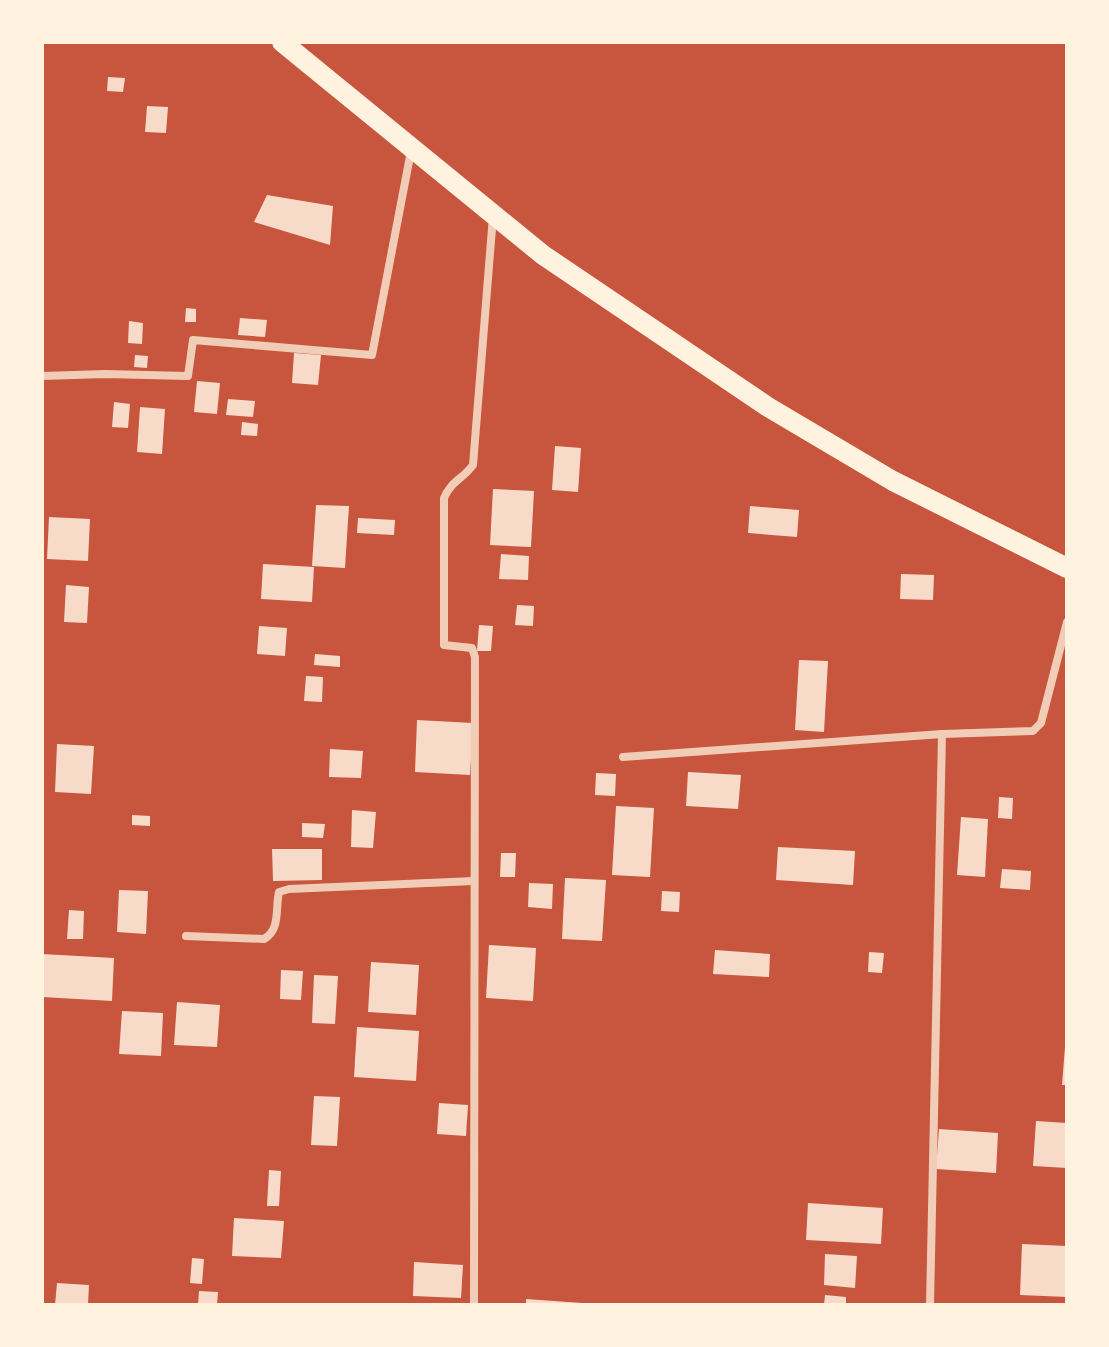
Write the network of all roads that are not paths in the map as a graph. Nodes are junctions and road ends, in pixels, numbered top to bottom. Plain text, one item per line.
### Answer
1 (282, 42) edge
2 (412, 150) junction
3 (493, 215) junction
4 (42, 376) edge
5 (1067, 568) edge
6 (1067, 622) edge
7 (942, 734) junction
8 (623, 757) dead end
9 (474, 881) junction
10 (186, 936) dead end
11 (474, 1305) edge
12 (930, 1305) edge

1 - 2 highway
2 - 3 highway
2 - 4 street
3 - 5 highway
3 - 9 street
6 - 7 street
7 - 8 street
7 - 12 street
9 - 10 street
9 - 11 street

